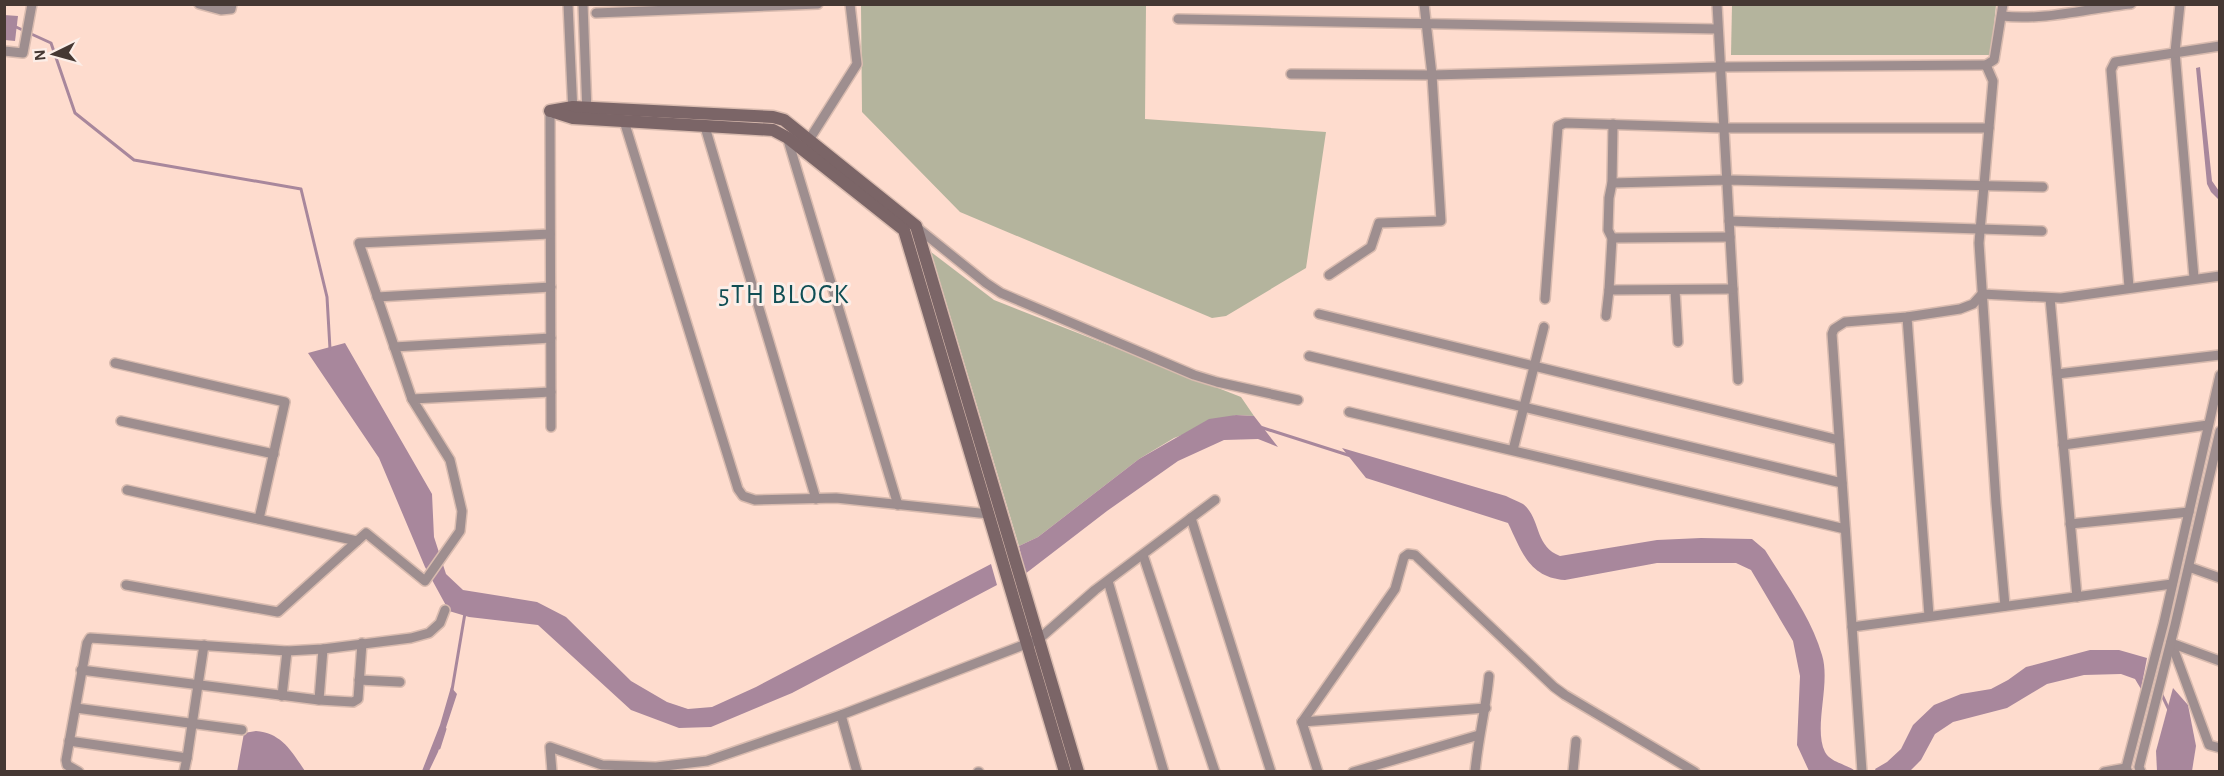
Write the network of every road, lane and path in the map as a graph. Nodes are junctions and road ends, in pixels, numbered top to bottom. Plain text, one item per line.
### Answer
1 (32, 4) edge
2 (199, 4) edge
3 (232, 4) edge
4 (568, 4) edge
5 (583, 4) edge
6 (818, 4) edge
7 (850, 4) edge
8 (1424, 4) edge
9 (1717, 4) edge
10 (2004, 4) edge
11 (2180, 4) edge
12 (2125, 5) edge
13 (2068, 9) edge
14 (596, 13) dead end
15 (2002, 16) junction
16 (1178, 19) dead end
17 (1426, 24) junction
18 (1717, 29) junction
19 (2220, 46) edge
20 (4, 51) edge
21 (2175, 52) junction
22 (1986, 65) junction
23 (1719, 67) junction
24 (1291, 74) dead end
25 (1432, 75) junction
26 (550, 111) joint
27 (573, 113) junction
28 (587, 114) junction
29 (784, 120) junction
30 (624, 121) junction
31 (1613, 123) junction
32 (705, 127) junction
33 (1723, 128) junction
34 (1989, 128) junction
35 (788, 138) junction
36 (809, 141) junction
37 (1727, 180) junction
38 (1612, 183) junction
39 (1984, 185) junction
40 (2043, 187) dead end
41 (1730, 221) junction
42 (910, 228) junction
43 (1980, 229) junction
44 (2042, 231) dead end
45 (550, 234) junction
46 (1731, 237) junction
47 (1612, 238) junction
48 (1329, 275) dead end
49 (2220, 276) edge
50 (2194, 278) junction
51 (551, 287) junction
52 (2129, 287) junction
53 (1733, 289) junction
54 (1609, 290) junction
55 (1675, 290) junction
56 (1982, 294) junction
57 (377, 297) junction
58 (1545, 298) dead end
59 (2050, 298) junction
60 (1319, 314) dead end
61 (1606, 316) dead end
62 (1906, 317) junction
63 (1544, 327) dead end
64 (551, 338) junction
65 (1678, 342) dead end
66 (394, 347) junction
67 (2220, 355) edge
68 (1309, 356) dead end
69 (115, 363) dead end
70 (1534, 366) junction
71 (2057, 374) junction
72 (2220, 375) edge
73 (1738, 380) dead end
74 (551, 392) junction
75 (412, 399) junction
76 (1298, 400) dead end
77 (1523, 407) junction
78 (1349, 412) dead end
79 (121, 422) dead end
80 (2208, 425) junction
81 (551, 427) dead end
82 (2220, 431) edge
83 (1839, 440) junction
84 (2063, 445) junction
85 (1512, 450) junction
86 (274, 454) junction
87 (1842, 483) junction
88 (127, 490) dead end
89 (816, 499) junction
90 (1215, 500) dead end
91 (898, 505) junction
92 (2188, 512) junction
93 (989, 514) junction
94 (1191, 518) junction
95 (259, 519) junction
96 (2070, 524) junction
97 (1845, 529) junction
98 (357, 541) junction
99 (1143, 555) junction
100 (2189, 567) junction
101 (2220, 578) edge
102 (1108, 581) junction
103 (2172, 584) junction
104 (126, 585) dead end
105 (2077, 597) junction
106 (2005, 606) junction
107 (445, 610) dead end
108 (1929, 616) junction
109 (2164, 622) junction
110 (1852, 627) junction
111 (1033, 641) junction
112 (362, 643) junction
113 (2171, 643) junction
114 (204, 645) junction
115 (323, 649) junction
116 (287, 651) junction
117 (2220, 661) edge
118 (81, 670) junction
119 (1490, 676) dead end
120 (359, 680) junction
121 (400, 682) dead end
122 (199, 686) junction
123 (282, 696) junction
124 (319, 700) junction
125 (76, 708) junction
126 (1485, 708) junction
127 (841, 716) junction
128 (1302, 722) junction
129 (193, 724) junction
130 (242, 730) dead end
131 (1479, 735) junction
132 (69, 741) junction
133 (1576, 741) dead end
134 (2220, 748) edge
135 (187, 758) junction
136 (708, 766) edge
137 (602, 768) edge
138 (657, 769) edge
139 (2127, 770) edge
140 (80, 771) edge
141 (184, 771) edge
142 (552, 771) edge
143 (857, 771) edge
144 (1065, 771) edge
145 (1078, 771) edge
146 (1164, 771) edge
147 (1215, 771) edge
148 (1271, 771) edge
149 (1318, 771) edge
150 (1353, 771) edge
151 (1475, 771) edge
152 (1573, 771) edge
153 (1695, 771) edge
154 (1862, 771) edge
155 (2104, 771) edge
156 (2141, 771) edge

1 - 20 street
2 - 3 street
4 - 27 street
5 - 28 street
6 - 14 street
7 - 36 street
8 - 17 street
9 - 18 street
10 - 15 street
11 - 21 street
12 - 13 street
13 - 15 street
15 - 22 street
16 - 17 street
17 - 18 street
17 - 25 street
18 - 23 street
19 - 21 street
21 - 50 street
21 - 52 street
22 - 23 street
22 - 34 street
23 - 25 street
23 - 33 street
24 - 25 street
25 - 48 street
26 - 27 street
26 - 45 street
27 - 28 street
28 - 29 street
28 - 30 street
29 - 35 street
29 - 36 street
30 - 32 street
30 - 89 street
31 - 33 street
31 - 38 street
31 - 58 street
32 - 35 street
32 - 89 street
33 - 34 street
33 - 37 street
34 - 39 street
35 - 42 street
35 - 91 street
36 - 42 street
37 - 38 street
37 - 39 street
37 - 41 street
38 - 47 street
39 - 40 street
39 - 43 street
41 - 43 street
41 - 46 street
42 - 76 street
42 - 93 street
42 - 111 street
43 - 44 street
43 - 56 street
45 - 51 street
45 - 57 street
46 - 47 street
46 - 53 street
47 - 54 street
49 - 50 street
50 - 52 street
51 - 57 street
51 - 64 street
52 - 59 street
53 - 55 street
53 - 73 street
54 - 55 street
54 - 61 street
55 - 65 street
56 - 59 street
56 - 62 street
56 - 106 street
57 - 66 street
59 - 71 street
60 - 70 street
62 - 83 street
62 - 108 street
63 - 70 street
64 - 66 street
64 - 74 street
66 - 75 street
67 - 71 street
68 - 77 street
69 - 86 street
70 - 77 street
70 - 83 street
71 - 84 street
72 - 80 street
74 - 75 street
74 - 81 street
75 - 98 street
77 - 85 street
77 - 87 street
78 - 85 street
79 - 86 street
80 - 84 street
80 - 92 street
82 - 100 street
83 - 87 street
84 - 96 street
85 - 97 street
86 - 95 street
87 - 97 street
88 - 95 street
89 - 91 street
90 - 94 street
91 - 93 street
92 - 96 street
92 - 103 street
93 - 111 street
94 - 99 street
94 - 148 street
95 - 98 street
96 - 105 street
97 - 110 street
98 - 104 street
99 - 102 street
99 - 147 street
100 - 101 street
100 - 113 street
102 - 111 street
102 - 146 street
103 - 105 street
103 - 109 street
105 - 106 street
106 - 108 street
107 - 112 street
108 - 110 street
109 - 113 street
109 - 139 street
110 - 154 street
111 - 127 street
111 - 144 street
111 - 145 street
112 - 115 street
112 - 120 street
113 - 117 street
113 - 134 street
113 - 156 street
114 - 116 street
114 - 118 street
114 - 122 street
115 - 116 street
115 - 124 street
116 - 123 street
118 - 122 street
118 - 125 street
119 - 126 street
120 - 121 street
120 - 124 street
122 - 123 street
122 - 129 street
123 - 124 street
125 - 129 street
125 - 132 street
126 - 128 street
126 - 131 street
127 - 136 street
127 - 143 street
128 - 149 street
128 - 153 street
129 - 130 street
129 - 135 street
131 - 150 street
131 - 151 street
132 - 135 street
132 - 140 street
133 - 152 street
135 - 141 street
136 - 138 street
137 - 138 street
137 - 142 street
139 - 155 street

